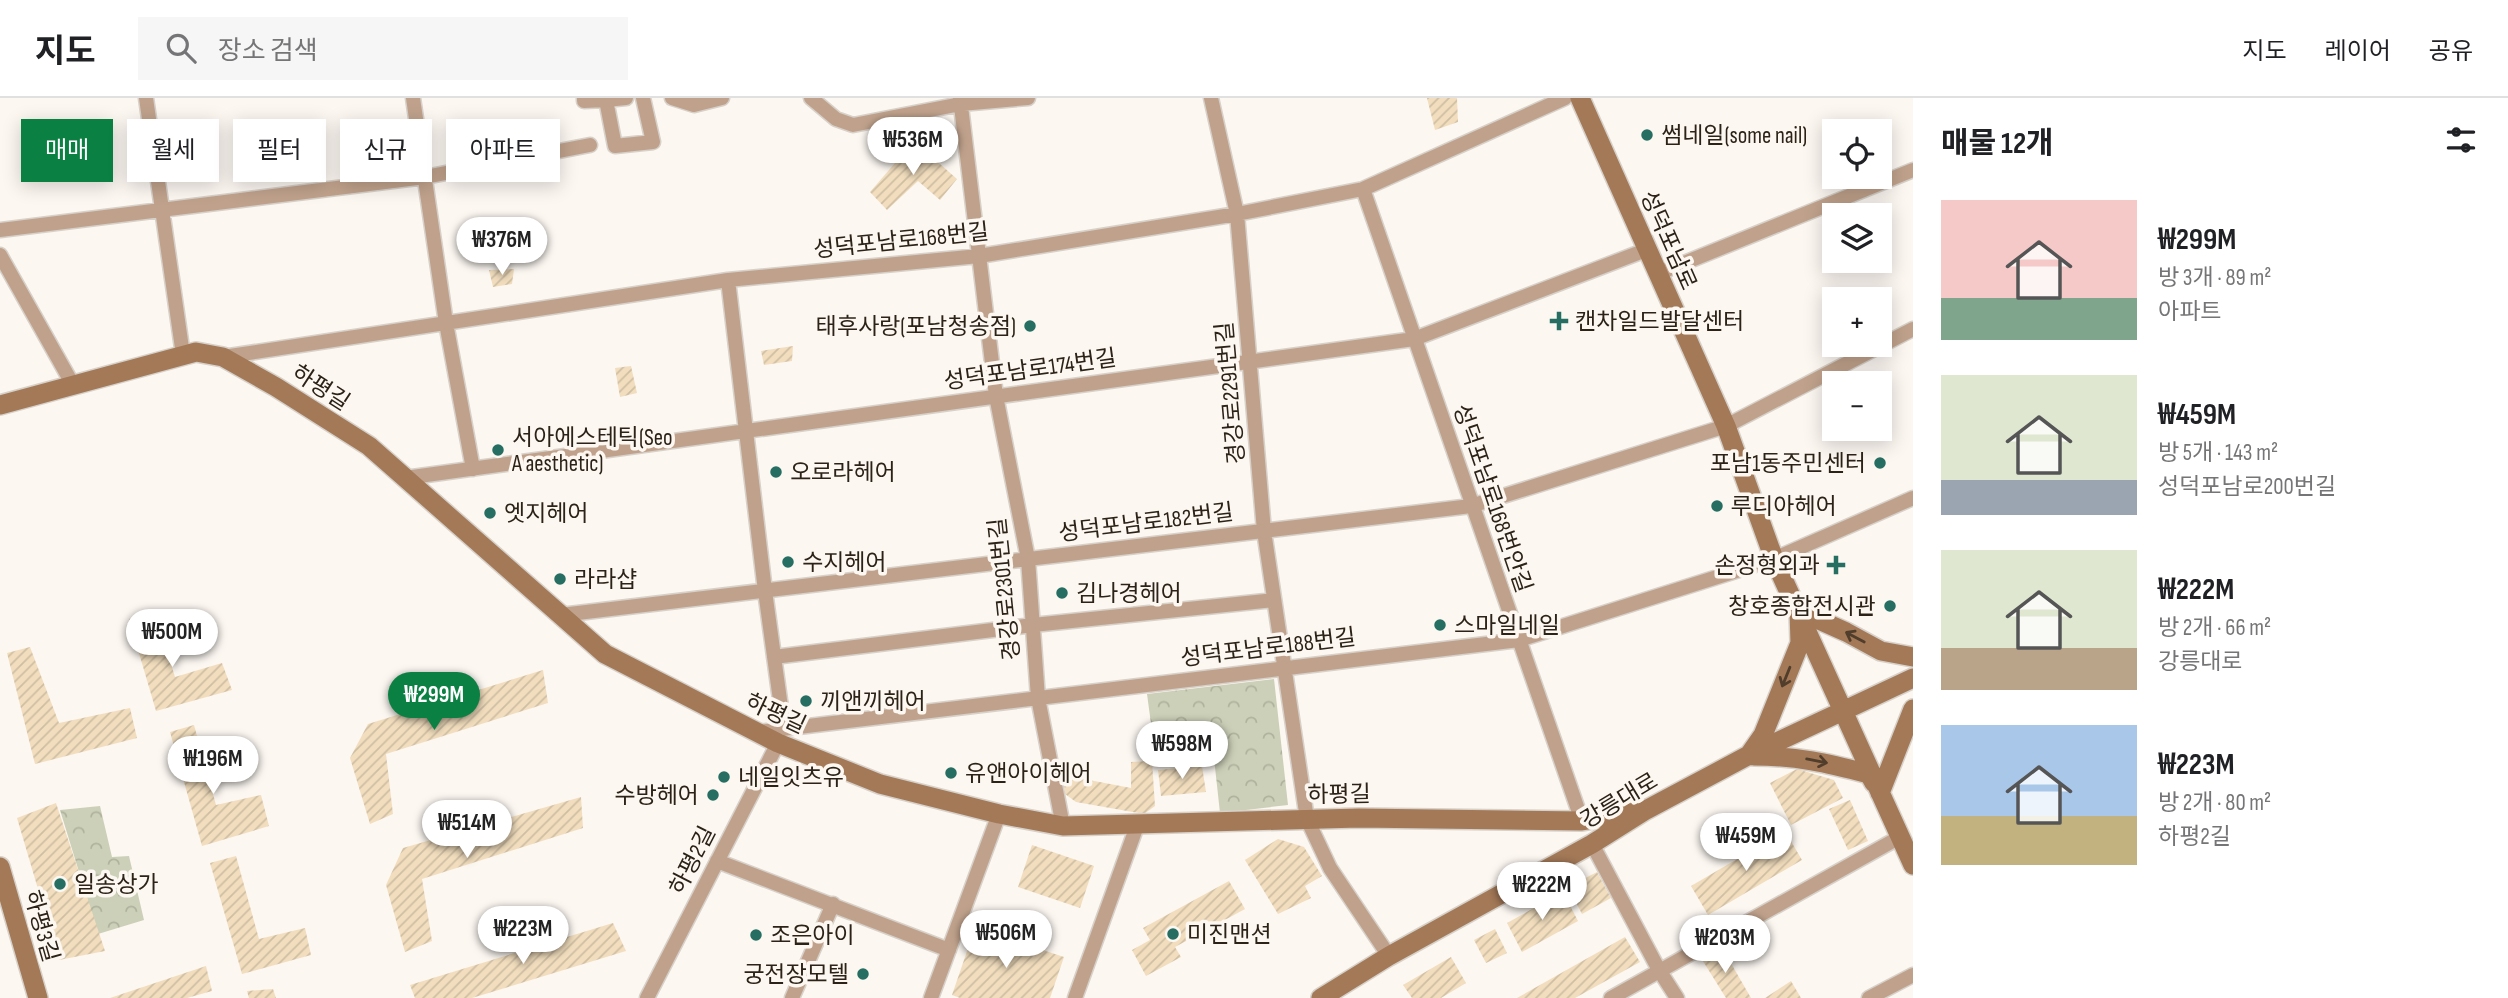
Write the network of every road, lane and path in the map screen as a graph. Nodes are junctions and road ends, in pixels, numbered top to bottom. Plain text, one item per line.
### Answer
1 (146, 98) edge
2 (413, 98) edge
3 (583, 98) edge
4 (626, 98) edge
5 (643, 98) edge
6 (672, 98) edge
7 (722, 98) edge
8 (811, 98) edge
9 (1028, 98) edge
10 (1211, 98) edge
11 (1565, 98) edge
12 (1580, 98) edge
13 (606, 100) edge
14 (961, 101) edge
15 (416, 119) edge
16 (590, 145) dead end
17 (1913, 170) edge
18 (432, 176) edge
19 (386, 182) edge
20 (426, 182) edge
21 (1363, 189) junction
22 (162, 211) junction
23 (1237, 214) junction
24 (0, 230) edge
25 (1646, 250) junction
26 (0, 255) edge
27 (979, 256) junction
28 (1657, 274) junction
29 (728, 280) junction
30 (446, 323) junction
31 (1913, 329) edge
32 (1415, 339) junction
33 (183, 355) junction
34 (223, 357) junction
35 (1250, 361) junction
36 (73, 385) junction
37 (996, 396) junction
38 (0, 405) edge
39 (1726, 426) junction
40 (747, 431) junction
41 (473, 469) junction
42 (405, 478) junction
43 (1913, 498) edge
44 (1471, 506) junction
45 (1264, 531) junction
46 (1028, 559) junction
47 (1774, 559) junction
48 (765, 591) junction
49 (1274, 600) junction
50 (1799, 611) junction
51 (561, 615) junction
52 (1033, 625) junction
53 (1519, 640) junction
54 (774, 657) junction
55 (1913, 657) edge
56 (1285, 668) junction
57 (1913, 678) edge
58 (1038, 698) junction
59 (1913, 709) edge
60 (1843, 711) junction
61 (781, 736) junction
62 (1749, 755) junction
63 (1880, 793) junction
64 (1646, 810) junction
65 (999, 814) junction
66 (1307, 819) junction
67 (1582, 821) junction
68 (1138, 823) junction
69 (1063, 826) junction
70 (1900, 837) junction
71 (1592, 844) junction
72 (717, 861) junction
73 (1913, 865) edge
74 (0, 867) edge
75 (833, 904) junction
76 (949, 950) junction
77 (1389, 956) junction
78 (1659, 970) junction
79 (1913, 975) edge
80 (1333, 995) edge
81 (38, 998) edge
82 (647, 998) edge
83 (792, 998) edge
84 (931, 998) edge
85 (1075, 998) edge
86 (1611, 998) edge
87 (1677, 998) edge
88 (1869, 998) edge

1 - 22 street
2 - 15 street
3 - 13 street
4 - 13 street
5 - 13 street
6 - 7 street
8 - 14 street
9 - 14 street
10 - 23 street, 경강로2291번길
11 - 21 street, 성덕포남로168번길
12 - 25 street, 성덕포남로
14 - 27 street, 경강로2301번길
16 - 18 street
17 - 28 street
19 - 22 street
20 - 30 street
21 - 23 street, 성덕포남로168번길
21 - 32 street, 성덕포남로168번안길
22 - 24 street
22 - 33 street
23 - 27 street, 성덕포남로168번길
23 - 35 street, 경강로2291번길
25 - 28 street, 성덕포남로
25 - 32 street, 성덕포남로174번길
26 - 36 street
27 - 29 street, 성덕포남로168번길
27 - 37 street, 경강로2301번길
28 - 39 street, 성덕포남로
29 - 30 street, 성덕포남로168번길
29 - 40 street
30 - 34 street, 성덕포남로168번길
30 - 41 street
31 - 39 street, 성덕포남로182번길
32 - 35 street, 성덕포남로174번길
32 - 44 street, 성덕포남로168번안길
33 - 34 street, 하평길
33 - 36 street, 하평길
34 - 42 street, 하평길
35 - 37 street, 성덕포남로174번길
35 - 45 street, 경강로2291번길
36 - 38 street, 하평길
37 - 40 street, 성덕포남로174번길
37 - 46 street, 경강로2301번길
39 - 44 street, 성덕포남로182번길
39 - 47 street, 성덕포남로
40 - 41 street, 성덕포남로174번길
40 - 48 street
41 - 42 street, 성덕포남로174번길
42 - 51 street, 하평길
43 - 47 street, 성덕포남로188번길
44 - 45 street, 성덕포남로182번길
44 - 53 street, 성덕포남로168번안길
45 - 46 street, 성덕포남로182번길
45 - 49 street, 경강로2291번길
46 - 48 street, 성덕포남로182번길
46 - 52 street, 경강로2301번길
47 - 50 street, 성덕포남로
47 - 53 street, 성덕포남로188번길
48 - 51 street, 성덕포남로182번길
48 - 54 street
49 - 52 street
49 - 56 street, 경강로2291번길
55 -> 50 street
50 - 60 street, 성덕포남로
50 -> 62 street
51 - 61 street, 하평길
52 - 54 street
52 - 58 street, 경강로2301번길
53 - 56 street, 성덕포남로188번길
53 - 67 street, 성덕포남로168번안길
54 - 61 street
56 - 58 street, 성덕포남로188번길
56 - 66 street, 경강로2291번길
57 - 60 street, 강릉대로
58 - 61 street, 성덕포남로188번길
58 - 69 street, 경강로2301번길
59 - 63 street
60 - 62 street, 강릉대로
60 - 63 street, 성덕포남로
61 - 65 street, 하평길
61 - 72 street, 하평2길
62 -> 63 street
62 - 64 street, 강릉대로
63 - 70 street, 성덕포남로
64 - 67 street, 하평길
64 - 71 street, 강릉대로
65 - 69 street, 하평길
65 - 76 street
66 - 67 street, 하평길
66 - 68 street, 하평길
66 - 77 street, 경강로2291번길
68 - 69 street, 하평길
68 - 85 street
70 - 73 street, 성덕포남로
70 - 78 street
71 - 77 street, 강릉대로
71 - 78 street
72 - 75 street
72 - 82 street, 하평2길
74 - 81 street, 하평3길
75 - 76 street
75 - 83 street
76 - 84 street
77 - 80 street, 강릉대로
78 - 86 street
78 - 87 street
79 - 88 street

